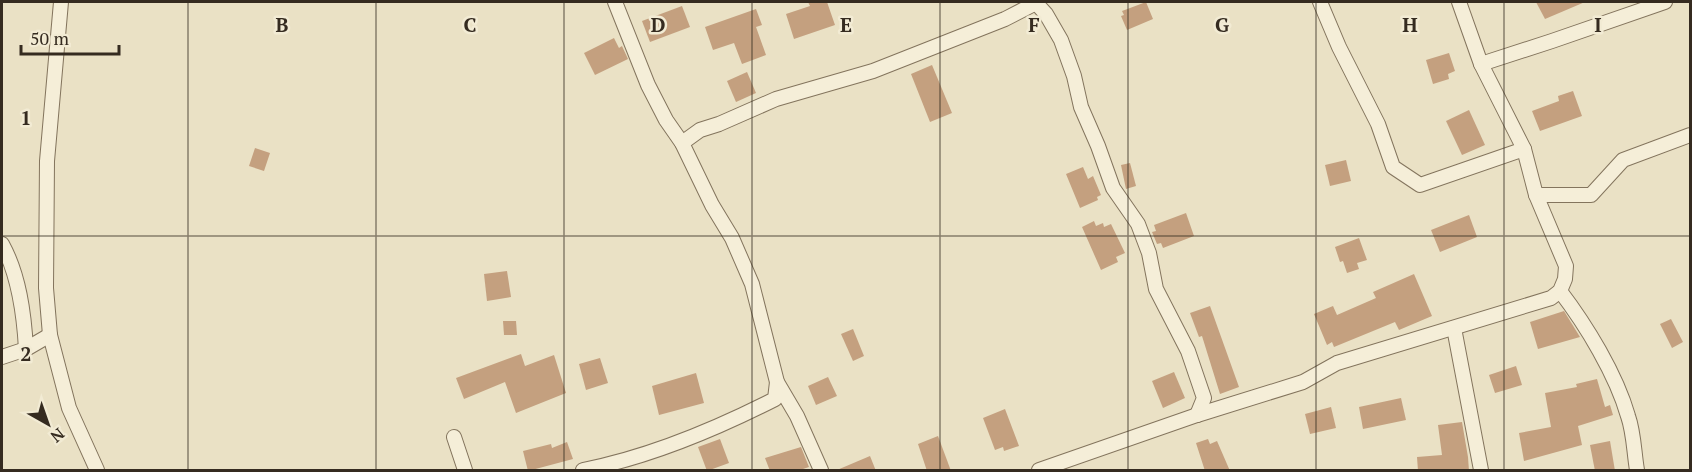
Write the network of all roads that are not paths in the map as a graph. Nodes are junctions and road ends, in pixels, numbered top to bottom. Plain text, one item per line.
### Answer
1 (61, 2) edge
2 (615, 2) edge
3 (1036, 2) edge
4 (1320, 2) edge
5 (1460, 2) edge
6 (1665, 2) edge
7 (1481, 64) junction
8 (1690, 135) edge
9 (682, 143) junction
10 (1524, 149) junction
11 (1536, 195) junction
12 (2, 244) edge
13 (1560, 291) junction
14 (1454, 328) junction
15 (50, 335) junction
16 (26, 349) junction
17 (2, 357) edge
18 (777, 382) junction
19 (1197, 415) junction
20 (454, 437) dead end
21 (97, 471) edge
22 (465, 471) edge
23 (584, 471) edge
24 (821, 471) edge
25 (1039, 471) edge
26 (1481, 471) edge
27 (1637, 471) edge

1 - 15 street
2 - 9 street
3 - 9 street
3 - 19 street
4 - 10 street
5 - 7 street
6 - 7 street
7 - 10 street
8 - 11 street
9 - 18 street
10 - 11 street
11 - 13 street
12 - 16 street
13 - 14 street
13 - 27 street
14 - 19 street
14 - 26 street
15 - 16 street
15 - 21 street
16 - 17 street
18 - 23 street
18 - 24 street
19 - 25 street
20 - 22 street

